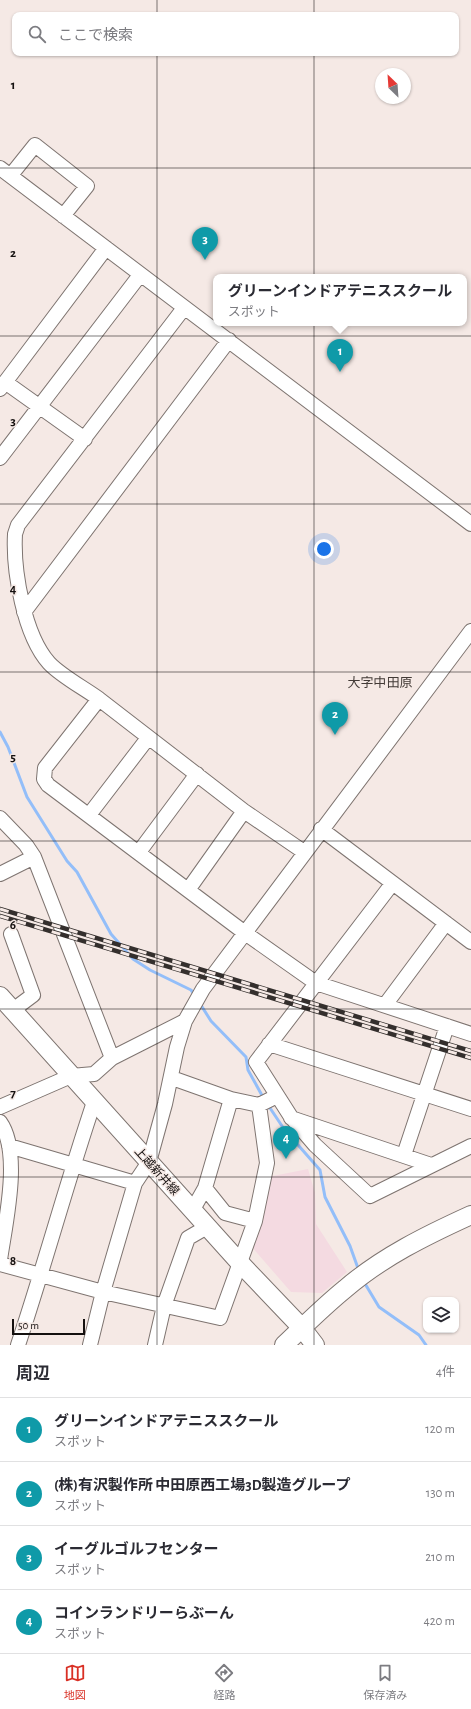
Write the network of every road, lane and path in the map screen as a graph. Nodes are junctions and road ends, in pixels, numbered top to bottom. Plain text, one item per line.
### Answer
1 (5, 172) edge
2 (63, 216) junction
3 (106, 248) junction
4 (140, 275) junction
5 (184, 308) junction
6 (229, 340) junction
7 (3, 386) edge
8 (39, 407) junction
9 (85, 439) junction
10 (0, 458) edge
11 (471, 524) edge
12 (24, 612) junction
13 (471, 631) edge
14 (99, 699) junction
15 (148, 738) junction
16 (197, 774) junction
17 (244, 810) junction
18 (89, 815) junction
19 (0, 818) edge
20 (322, 829) junction
21 (138, 852) junction
22 (304, 852) junction
23 (34, 858) junction
24 (0, 874) edge
25 (392, 884) junction
26 (188, 890) junction
27 (446, 923) junction
28 (245, 933) junction
29 (11, 934) dead end
30 (471, 942) edge
31 (316, 983) junction
32 (0, 996) edge
33 (385, 1005) junction
34 (14, 1010) junction
35 (185, 1021) junction
36 (447, 1026) junction
37 (471, 1034) edge
38 (269, 1044) junction
39 (112, 1058) junction
40 (71, 1076) junction
41 (172, 1078) junction
42 (424, 1094) junction
43 (231, 1100) junction
44 (267, 1101) junction
45 (94, 1102) junction
46 (0, 1107) edge
47 (471, 1109) edge
48 (291, 1117) junction
49 (0, 1122) edge
50 (9, 1146) junction
51 (471, 1146) edge
52 (404, 1155) junction
53 (148, 1162) junction
54 (73, 1164) junction
55 (431, 1165) junction
56 (135, 1183) junction
57 (205, 1188) junction
58 (192, 1211) junction
59 (471, 1215) edge
60 (255, 1221) junction
61 (206, 1227) junction
62 (0, 1260) edge
63 (0, 1264) edge
64 (240, 1264) junction
65 (41, 1276) junction
66 (103, 1292) junction
67 (164, 1306) junction
68 (302, 1328) junction
69 (18, 1345) edge
70 (90, 1345) edge
71 (155, 1345) edge
72 (284, 1345) edge
73 (316, 1345) edge

1 - 2 street
1 - 2 street
2 - 3 street
3 - 4 street
3 - 7 street
4 - 5 street
4 - 8 street
5 - 6 street
5 - 9 street
6 - 11 street
6 - 12 street
7 - 8 street
8 - 9 street
8 - 10 street
9 - 12 street
12 - 14 street
13 - 20 street
14 - 15 street
14 - 18 street
15 - 16 street
15 - 18 street
16 - 17 street
16 - 21 street
17 - 22 street
17 - 26 street
18 - 21 street
19 - 23 street
20 - 22 street
20 - 25 street
21 - 26 street
22 - 28 street
23 - 24 street
23 - 39 street
25 - 27 street
25 - 31 street
26 - 28 street
27 - 30 street
27 - 33 street
28 - 31 street
28 - 35 street
29 - 34 street
31 - 33 street
31 - 38 street
32 - 34 main road, 上越新井線
33 - 36 street
34 - 40 main road, 上越新井線
35 - 39 street
35 - 41 street
36 - 37 street
36 - 42 street
38 - 42 street
38 - 44 street
39 - 40 street
40 - 45 main road, 上越新井線
40 - 46 street
41 - 43 street
41 - 53 street
42 - 47 street
42 - 52 street
43 - 44 street
43 - 57 street
44 - 48 street
44 - 60 street
45 - 53 main road, 上越新井線
45 - 54 street
48 - 52 street
48 - 55 street
49 - 50 street
50 - 54 street
50 - 62 street
51 - 55 street
52 - 55 street
53 - 56 street
53 - 58 main road, 上越新井線
54 - 56 street
54 - 65 street
56 - 66 street
57 - 58 street
57 - 60 street
58 - 61 main road, 上越新井線
59 - 68 main road
60 - 64 street
61 - 64 main road, 上越新井線
61 - 67 street
63 - 65 street
64 - 67 street
64 - 68 main road, 上越新井線
65 - 66 street
65 - 69 street
66 - 67 street
66 - 70 street
67 - 71 street
68 - 72 main road
68 - 73 main road, 上越新井線

